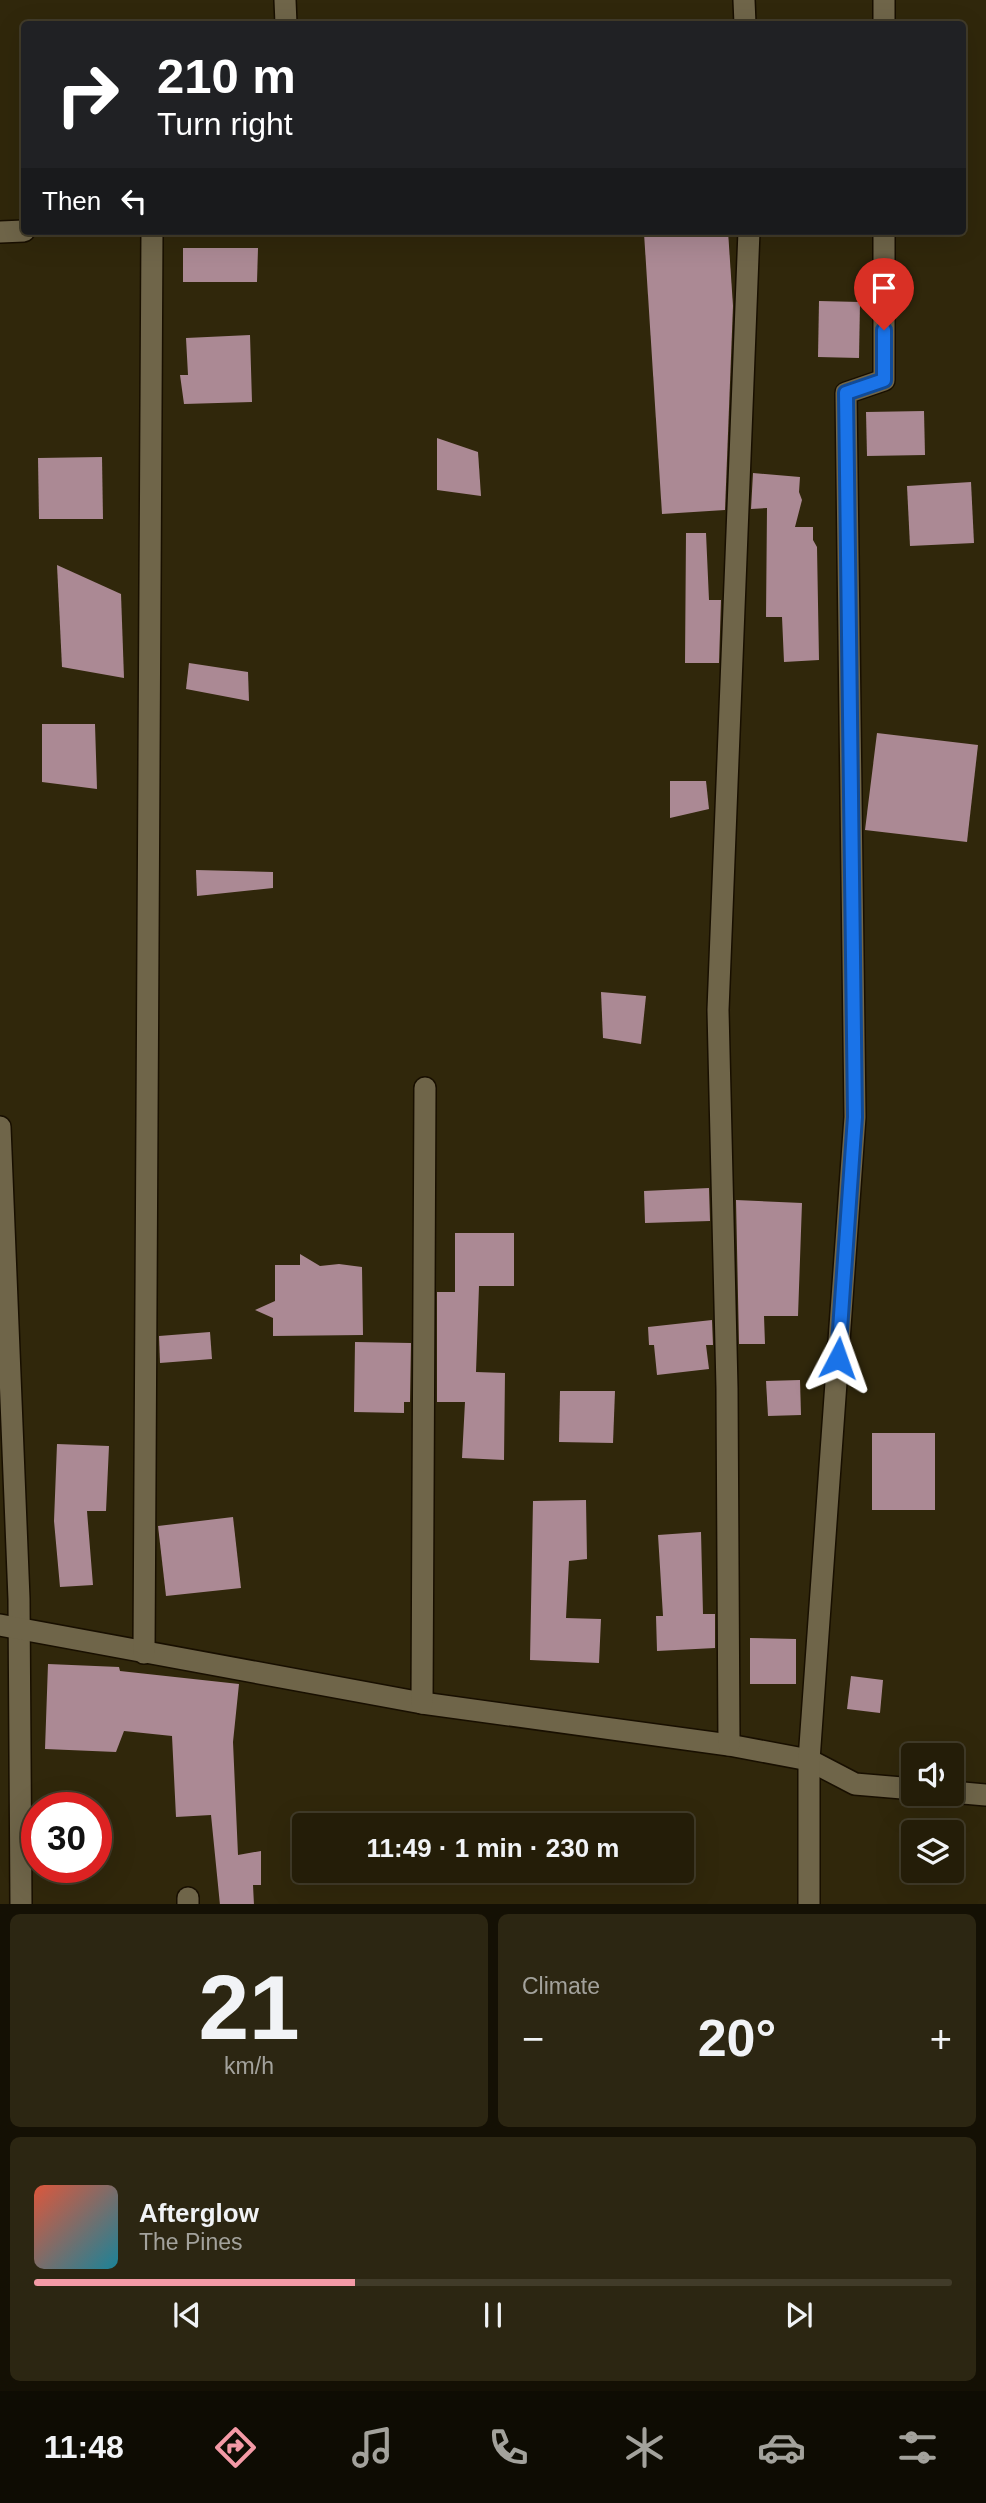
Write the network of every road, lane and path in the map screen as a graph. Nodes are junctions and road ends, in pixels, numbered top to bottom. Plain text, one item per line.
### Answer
1 (285, 0) edge
2 (744, 0) edge
3 (884, 0) edge
4 (286, 21) edge
5 (745, 21) edge
6 (884, 21) edge
7 (21, 231) edge
8 (0, 232) edge
9 (152, 235) edge
10 (749, 235) edge
11 (884, 235) edge
12 (425, 1088) dead end
13 (0, 1127) edge
14 (10, 1627) edge
15 (144, 1653) junction
16 (422, 1703) junction
17 (729, 1745) junction
18 (809, 1760) junction
19 (901, 1788) edge
20 (964, 1793) edge
21 (986, 1795) edge
22 (21, 1904) edge
23 (809, 1904) edge

1 - 4 street
2 - 5 street
3 - 6 street
7 - 8 street
9 - 15 street
10 - 17 street
11 - 18 street
12 - 16 street
13 - 14 street
14 - 15 street
14 - 22 street
15 - 16 street
16 - 17 street
17 - 18 street
18 - 19 street
18 - 23 street
20 - 21 street

